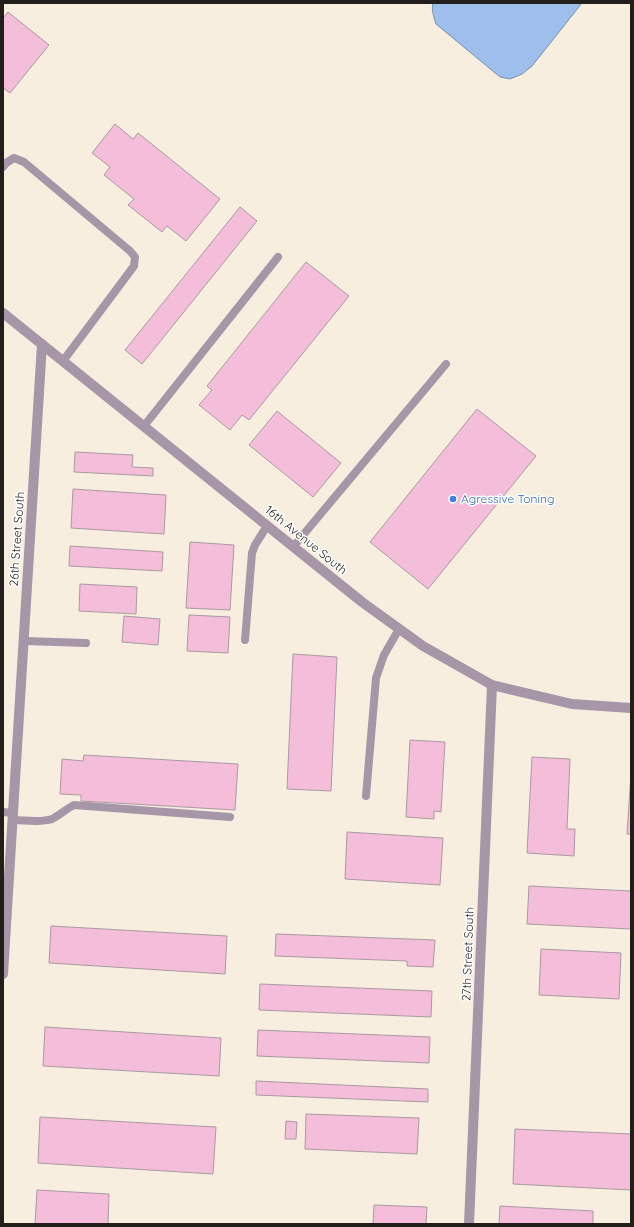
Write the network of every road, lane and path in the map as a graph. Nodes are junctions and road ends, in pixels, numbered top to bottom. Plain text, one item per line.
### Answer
1 (3, 167) edge
2 (278, 257) dead end
3 (3, 313) edge
4 (42, 344) junction
5 (62, 360) junction
6 (446, 364) dead end
7 (144, 426) junction
8 (267, 526) junction
9 (293, 546) junction
10 (399, 629) junction
11 (245, 640) dead end
12 (24, 641) junction
13 (86, 643) dead end
14 (492, 685) junction
15 (631, 708) edge
16 (366, 796) dead end
17 (10, 815) edge
18 (230, 817) dead end
19 (3, 974) edge
20 (469, 1224) edge

1 - 5 lane
2 - 7 lane
3 - 4 street, 16th Avenue South
4 - 5 street, 16th Avenue South
4 - 12 street, 26th Street South
5 - 7 street, 16th Avenue South
6 - 9 lane
7 - 8 street, 16th Avenue South
8 - 9 street, 16th Avenue South
8 - 11 lane
9 - 10 street, 16th Avenue South
10 - 14 street, 16th Avenue South
10 - 16 lane
12 - 13 lane
12 - 17 street, 26th Street South
14 - 15 street, 16th Avenue South
14 - 20 street, 27th Street South
17 - 18 lane
17 - 19 street, 26th Street South

